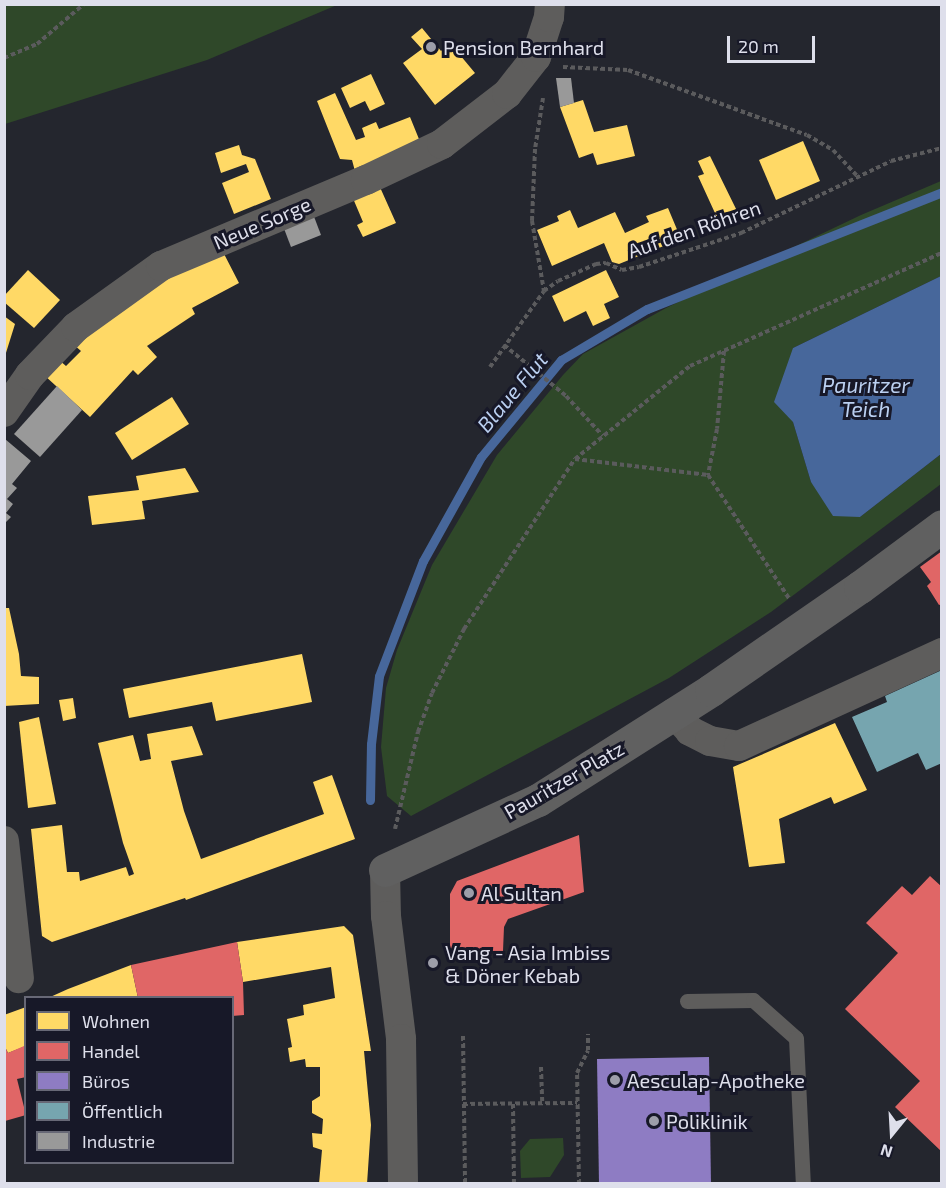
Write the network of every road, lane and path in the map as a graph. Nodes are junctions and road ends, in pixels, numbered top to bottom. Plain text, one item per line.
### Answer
1 (84, 4) edge
2 (550, 4) edge
3 (536, 57) junction
4 (4, 58) edge
5 (544, 86) dead end
6 (942, 148) edge
7 (858, 177) junction
8 (942, 253) edge
9 (544, 291) junction
10 (504, 345) junction
11 (724, 351) junction
12 (490, 367) dead end
13 (4, 412) edge
14 (603, 436) junction
15 (575, 459) junction
16 (708, 475) junction
17 (942, 526) edge
18 (792, 603) dead end
19 (942, 653) edge
20 (674, 713) junction
21 (395, 829) dead end
22 (4, 841) edge
23 (385, 870) joint
24 (20, 978) dead end
25 (687, 1001) dead end
26 (588, 1034) dead end
27 (463, 1036) dead end
28 (541, 1067) dead end
29 (542, 1103) junction
30 (577, 1103) junction
31 (464, 1104) junction
32 (513, 1104) junction
33 (403, 1184) edge
34 (465, 1184) edge
35 (513, 1184) edge
36 (579, 1184) edge
37 (803, 1184) edge

1 - 4 path
2 - 3 street
3 - 7 path
3 - 13 street, Neue Sorge
5 - 9 path
6 - 7 path, Auf den Röhren
7 - 9 path, Auf den Röhren
8 - 11 path
9 - 10 path, Auf den Röhren
10 - 12 path, Auf den Röhren
10 - 14 path
11 - 14 path
11 - 16 path
14 - 15 path
15 - 16 path
15 - 21 path
16 - 18 path
17 - 20 street, Pauritzer Platz
19 - 20 street
20 - 23 street, Pauritzer Platz
22 - 24 street
23 - 33 street
25 - 37 lane
26 - 30 path
27 - 31 path
28 - 29 path
29 - 30 path
29 - 32 path
30 - 36 path
31 - 32 path
31 - 34 path
32 - 35 path

